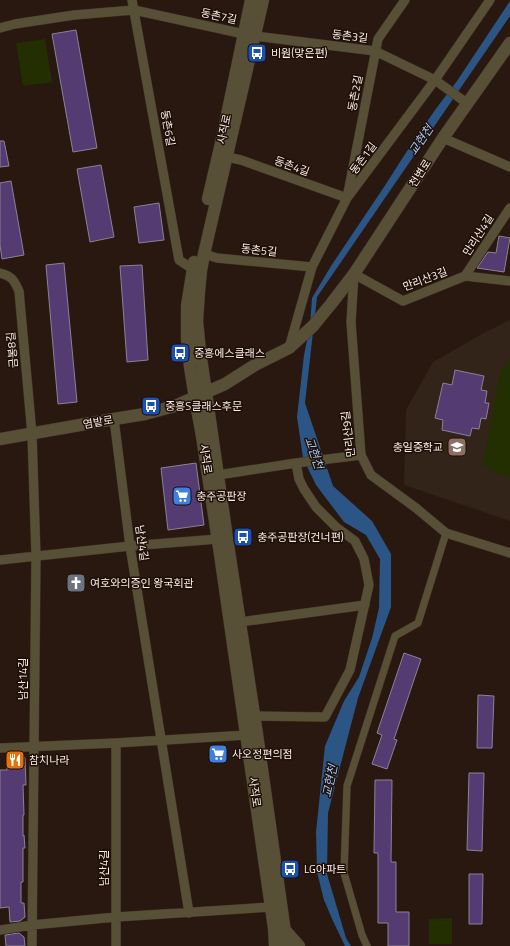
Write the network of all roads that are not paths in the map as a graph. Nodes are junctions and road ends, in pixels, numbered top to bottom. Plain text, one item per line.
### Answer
1 (132, 0) edge
2 (251, 0) edge
3 (263, 0) edge
4 (404, 0) edge
5 (490, 0) edge
6 (134, 10) junction
7 (0, 28) edge
8 (250, 35) junction
9 (510, 43) edge
10 (375, 51) junction
11 (437, 82) junction
12 (468, 104) junction
13 (443, 138) junction
14 (227, 156) junction
15 (510, 167) edge
16 (347, 198) junction
17 (510, 208) edge
18 (204, 254) junction
19 (312, 267) junction
20 (193, 268) junction
21 (0, 273) edge
22 (354, 274) junction
23 (465, 276) junction
24 (510, 281) edge
25 (289, 348) junction
26 (206, 392) junction
27 (195, 398) junction
28 (114, 419) junction
29 (32, 434) junction
30 (0, 439) edge
31 (360, 455) junction
32 (296, 463) junction
33 (218, 474) junction
34 (446, 533) junction
35 (218, 539) junction
36 (130, 546) junction
37 (510, 553) edge
38 (36, 556) junction
39 (0, 560) edge
40 (365, 605) junction
41 (240, 622) junction
42 (254, 716) junction
43 (252, 734) junction
44 (161, 740) junction
45 (116, 743) junction
46 (35, 746) junction
47 (0, 748) edge
48 (271, 907) junction
49 (189, 912) junction
50 (116, 917) junction
51 (32, 925) junction
52 (279, 929) junction
53 (0, 930) edge
54 (32, 946) edge
55 (116, 946) edge
56 (266, 946) edge
57 (276, 946) edge
58 (287, 946) edge
59 (299, 946) edge
60 (367, 946) edge

1 - 6 street, 동촌6길
2 - 8 street, 사직로
3 - 8 street, 사직로
4 - 10 street, 동촌2길
5 - 11 street, 동촌1길
6 - 7 street, 동촌7길
6 - 8 street, 동촌7길
6 - 20 street, 동촌6길
8 - 10 street, 동촌3길
8 - 14 street, 사직로
8 - 20 street, 사직로
9 - 12 street, 천변로
10 - 11 street, 동촌3길
10 - 16 street, 동촌2길
11 - 12 street, 동촌3길
11 - 16 street, 동촌1길
12 - 13 street, 천변로
13 - 15 street
13 - 22 street, 천변로
14 - 16 street, 동촌4길
14 - 18 street, 사직로
16 - 19 street, 동촌1길
17 - 23 street, 만리산4길
18 - 19 street, 동촌5길
18 - 26 street, 사직로
19 - 25 street, 동촌1길
20 - 27 street, 사직로
21 - 29 street, 금봉8길
22 - 23 street, 만리산3길
22 - 25 street, 천변로
22 - 31 street, 만리산9길
23 - 24 street, 만리산3길
25 - 26 street
26 - 27 street, 염밭로
26 - 33 street, 사직로
27 - 28 street, 염밭로
27 - 35 street, 사직로
28 - 29 street, 염밭로
28 - 36 street, 남산4길
29 - 30 street, 염밭로
29 - 38 street, 남산14길
31 - 32 street, 사직로
31 - 34 street, 만리산9길
32 - 33 street, 사직로
32 - 40 street
33 - 41 street, 사직로
34 - 37 street, 만리산9길
34 - 60 street
35 - 36 street
35 - 43 street, 사직로
36 - 38 street
36 - 44 street, 남산4길
38 - 39 street
38 - 46 street, 남산14길
40 - 41 street
40 - 42 street
41 - 42 street, 사직로
42 - 43 street, 사직로
43 - 44 street
43 - 48 street, 사직로
43 - 52 street, 사직로
44 - 45 street
44 - 49 street, 남산4길
45 - 46 street
45 - 50 street, 남산4길
46 - 47 street
46 - 51 street, 남산14길
48 - 49 street
48 - 52 street, 사직로
49 - 50 street
50 - 51 street
50 - 55 street, 남산4길
51 - 53 street
51 - 54 street, 남산14길
52 - 56 street
52 - 57 street, 사직로
52 - 58 street, 사직로
52 - 59 street

